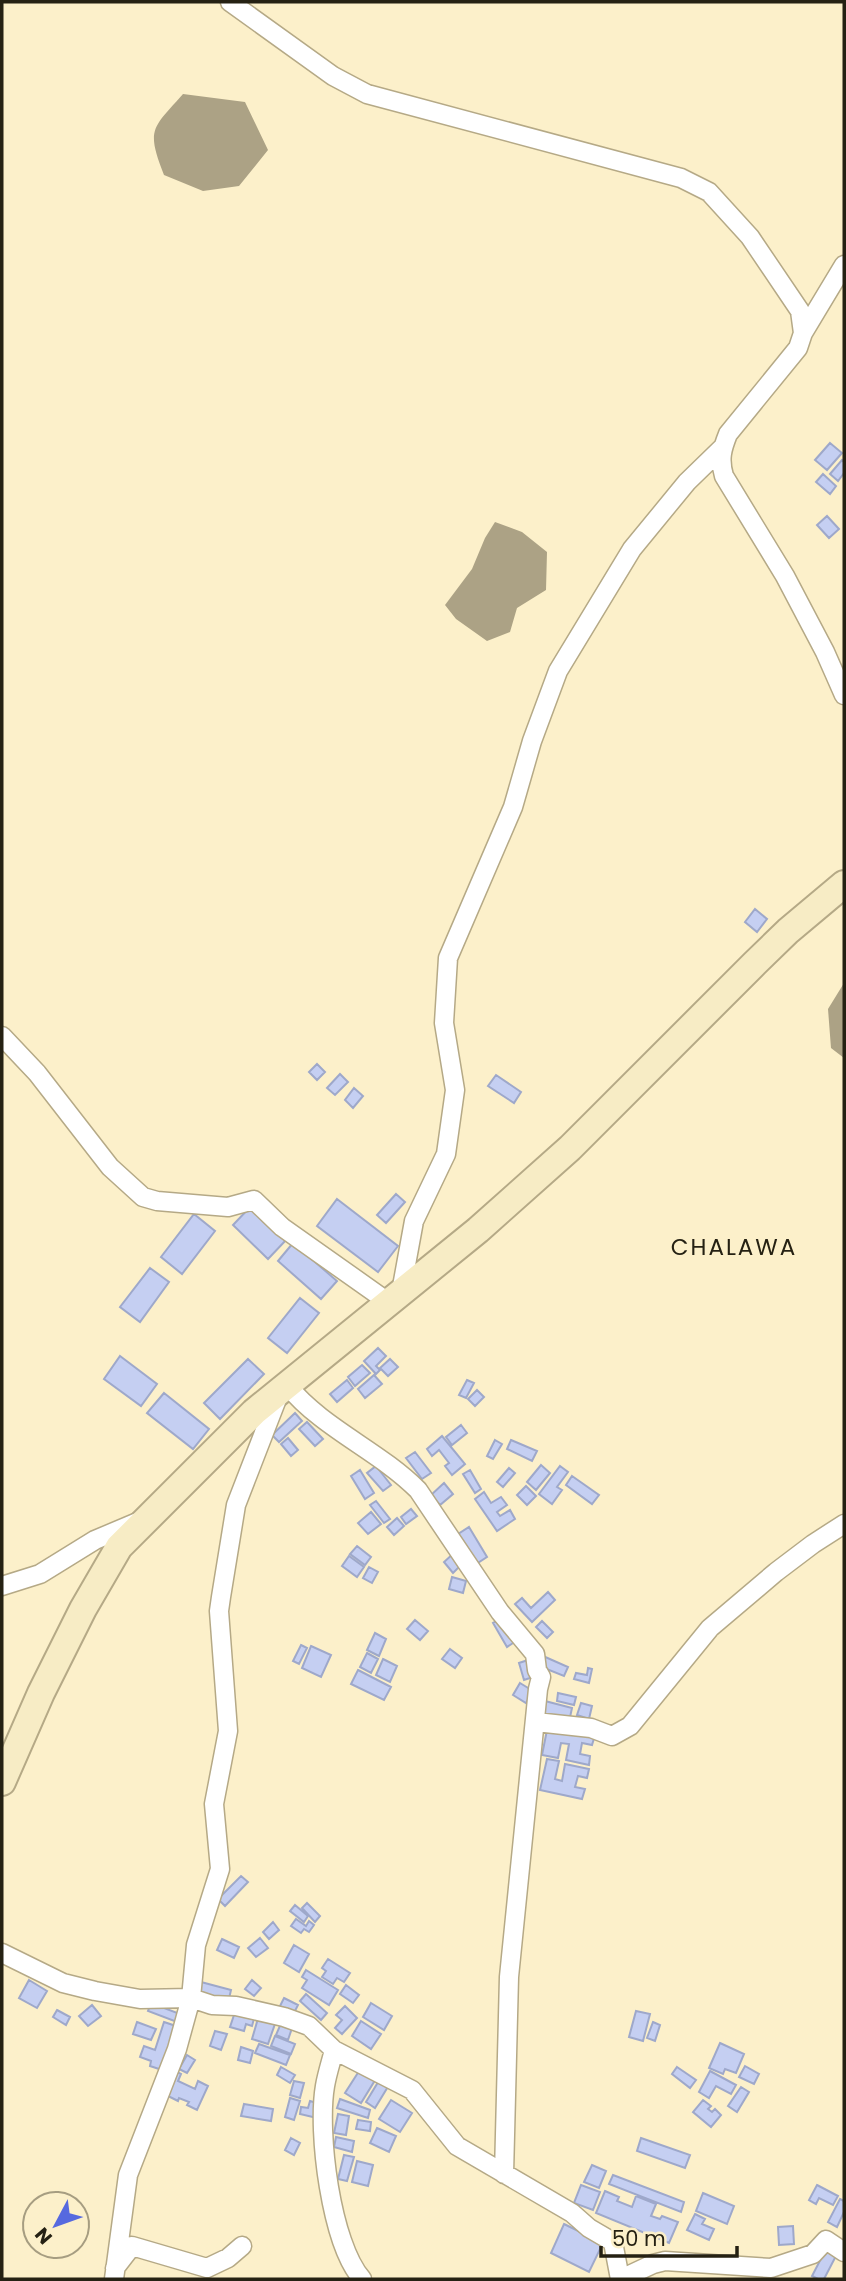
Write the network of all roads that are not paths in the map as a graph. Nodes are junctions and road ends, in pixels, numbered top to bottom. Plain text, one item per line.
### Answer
1 (230, 2) edge
2 (844, 265) edge
3 (803, 333) junction
4 (722, 448) junction
5 (844, 695) edge
6 (844, 884) edge
7 (2, 1036) edge
8 (394, 1297) junction
9 (283, 1388) junction
10 (146, 1518) junction
11 (844, 1524) edge
12 (2, 1586) edge
13 (536, 1722) junction
14 (2, 1782) edge
15 (2, 1952) edge
16 (191, 1998) junction
17 (334, 2050) junction
18 (504, 2174) junction
19 (242, 2246) dead end
20 (844, 2252) edge
21 (115, 2273) edge
22 (362, 2279) edge
23 (621, 2279) edge

1 - 3 street
2 - 3 street
3 - 4 street
4 - 5 street
4 - 8 street
6 - 8 street
7 - 8 street
8 - 9 street
9 - 10 street
9 - 13 street
9 - 16 street
10 - 12 street
10 - 14 street
11 - 13 street
13 - 18 street
15 - 16 street
16 - 17 street
16 - 21 street
17 - 18 street
17 - 22 street
18 - 23 street
19 - 21 street
20 - 23 street

